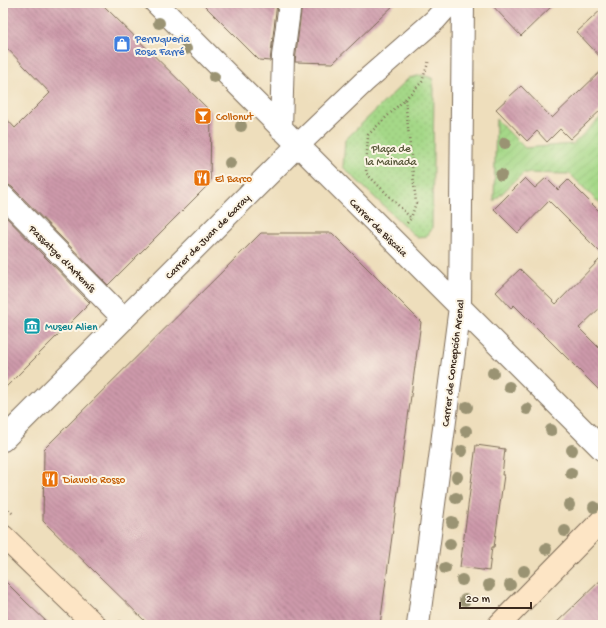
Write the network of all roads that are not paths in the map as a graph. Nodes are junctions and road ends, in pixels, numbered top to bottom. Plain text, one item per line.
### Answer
1 (156, 3) edge
2 (290, 3) edge
3 (450, 3) edge
4 (463, 3) edge
5 (281, 129) junction
6 (298, 146) junction
7 (3, 196) edge
8 (460, 307) junction
9 (124, 319) junction
10 (3, 440) edge
11 (603, 450) edge
12 (603, 519) edge
13 (3, 536) edge
14 (94, 625) edge
15 (418, 625) edge
16 (499, 625) edge

1 - 5 street, Carrer de Biscaia
2 - 5 street
3 - 6 street, Carrer de Juan de Garay
4 - 8 street, Carrer de Concepción Arenal
5 - 6 street, Carrer de Biscaia
6 - 8 street, Carrer de Biscaia
6 - 9 street, Carrer de Juan de Garay
7 - 9 street, Passatge d'Artemís
8 - 11 street, Carrer de Biscaia
8 - 15 street, Carrer de Concepción Arenal
9 - 10 street, Carrer de Juan de Garay
12 - 16 street
13 - 14 street

